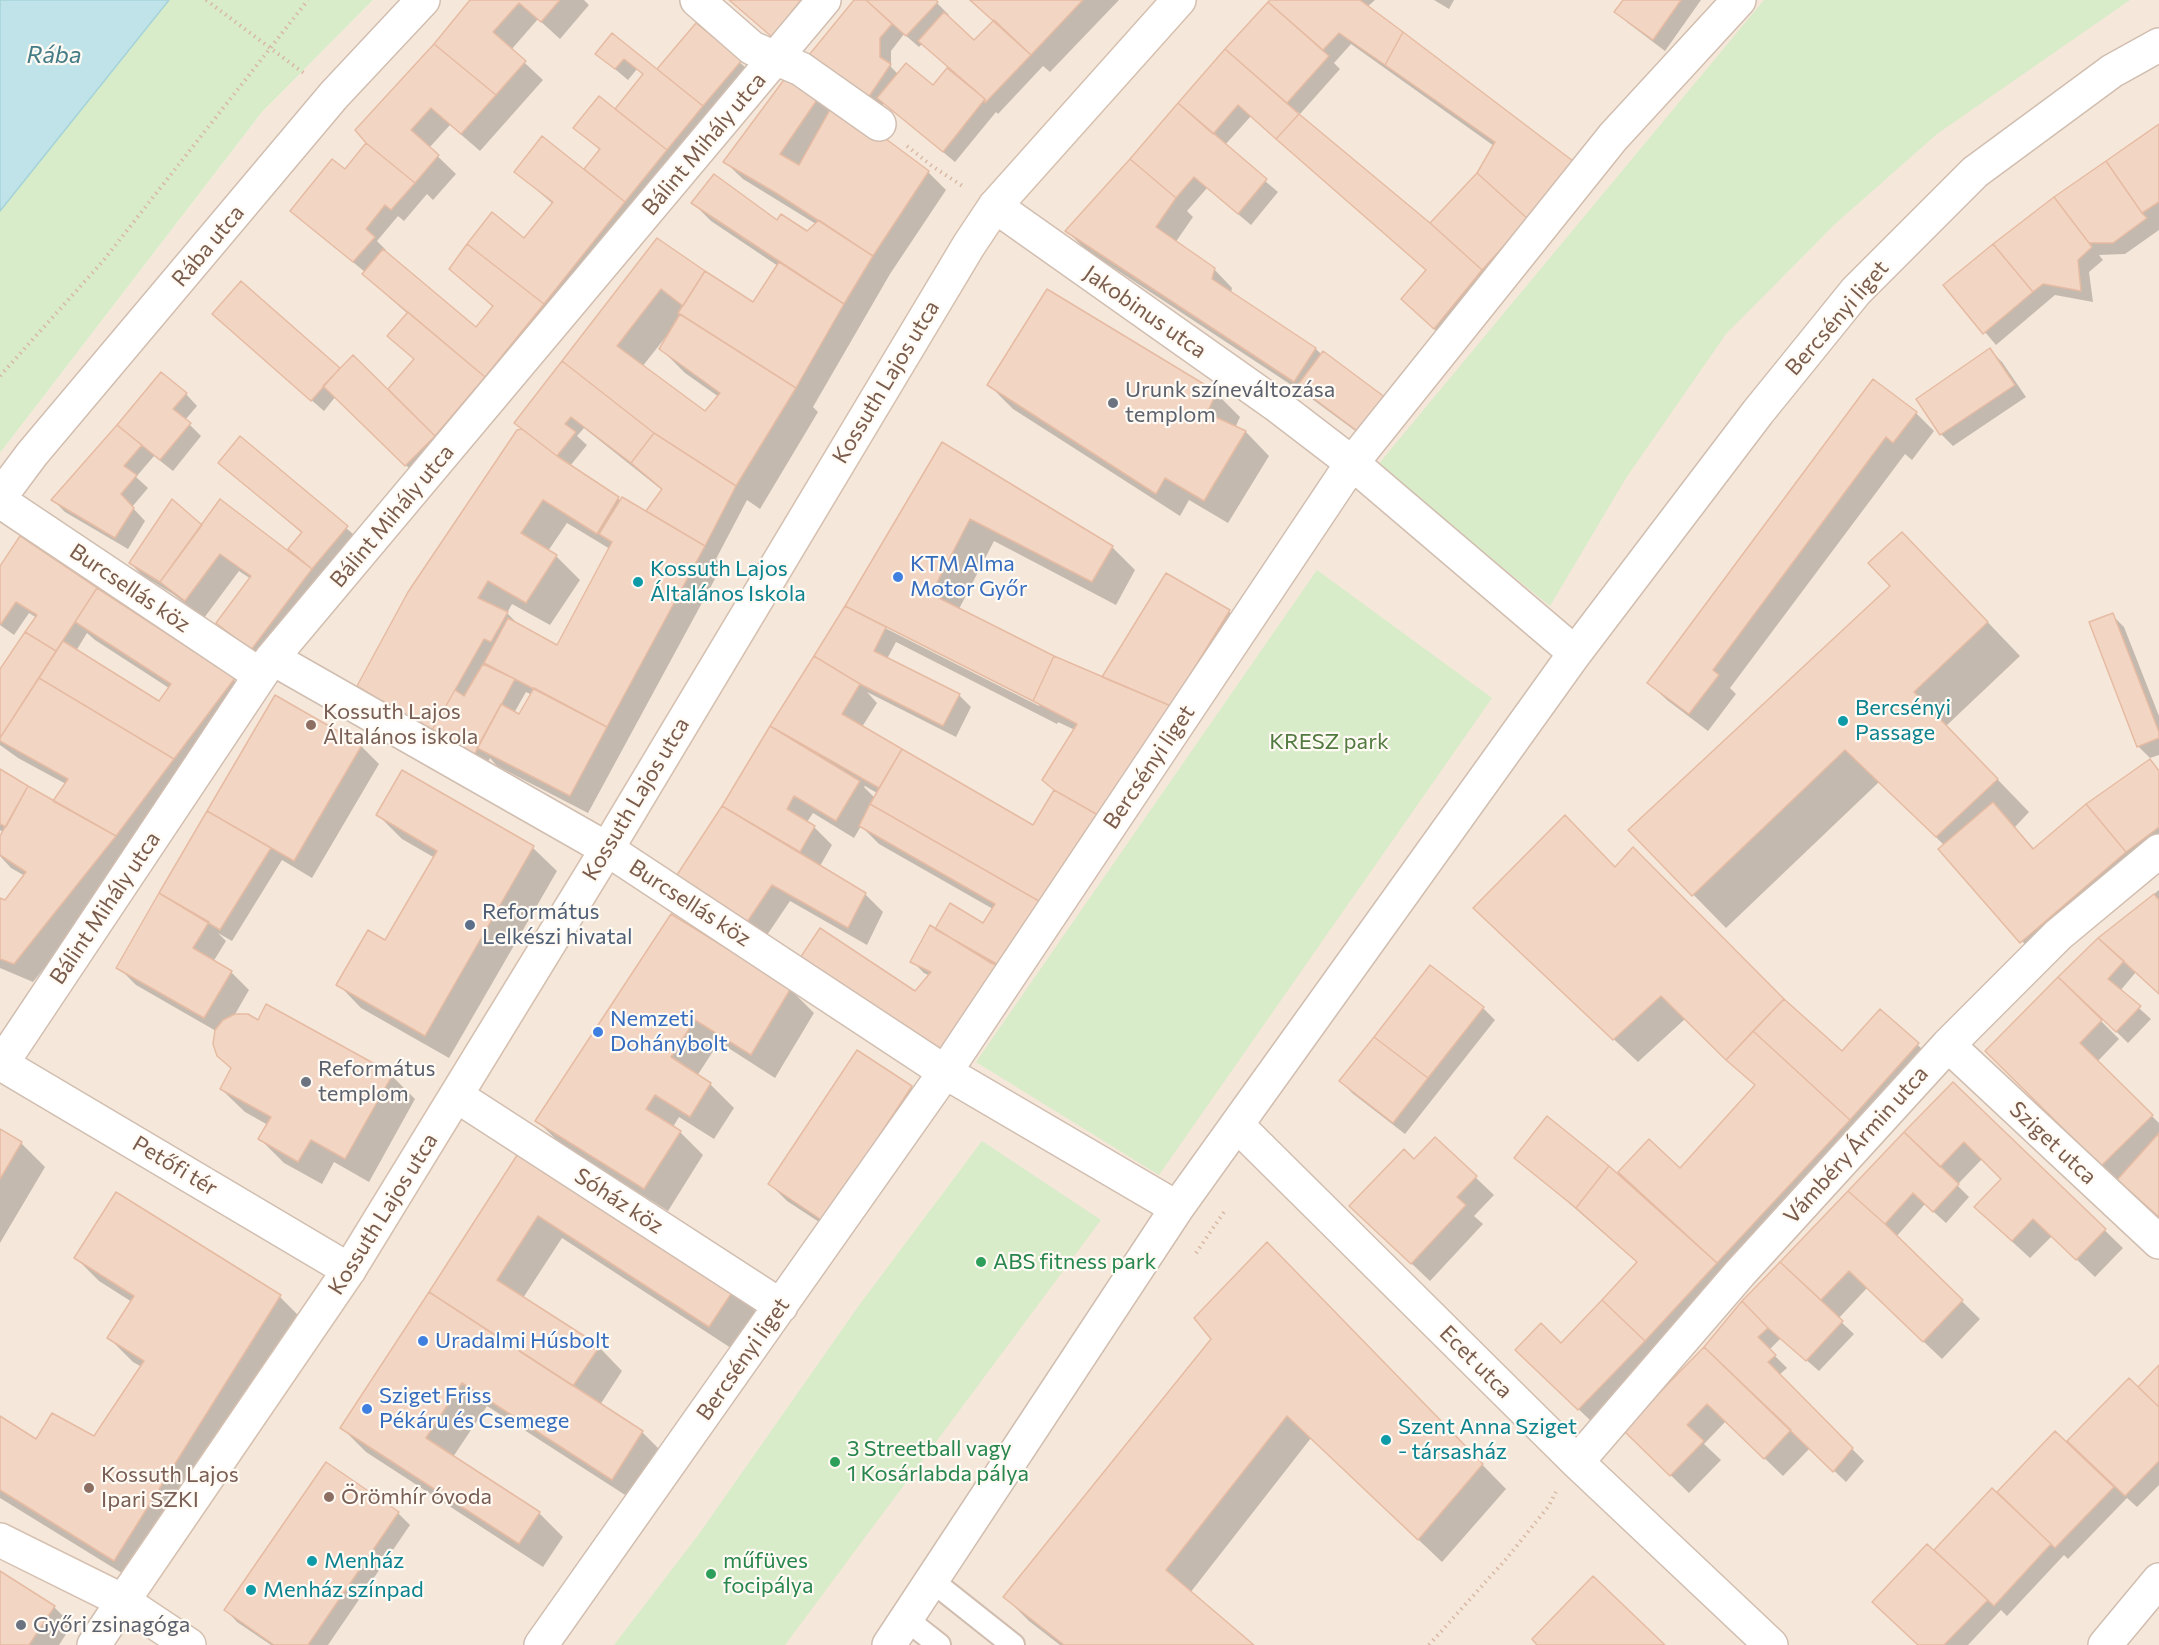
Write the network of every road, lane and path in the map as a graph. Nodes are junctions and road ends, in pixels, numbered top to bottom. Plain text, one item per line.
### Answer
1 (206, 0) edge
2 (308, 0) edge
3 (423, 0) edge
4 (697, 0) edge
5 (824, 0) edge
6 (1179, 0) edge
7 (1740, 0) edge
8 (2159, 45) edge
9 (271, 49) junction
10 (775, 59) junction
11 (879, 124) joint
12 (995, 206) junction
13 (0, 376) edge
14 (1352, 463) junction
15 (0, 499) edge
16 (1575, 653) junction
17 (266, 666) junction
18 (607, 849) junction
19 (2159, 851) edge
20 (1948, 1045) junction
21 (1, 1063) edge
22 (945, 1072) junction
23 (458, 1096) junction
24 (1238, 1126) junction
25 (1229, 1205) dead end
26 (1177, 1208) junction
27 (2159, 1242) edge
28 (1195, 1254) dead end
29 (349, 1270) junction
30 (781, 1306) junction
31 (1577, 1462) junction
32 (0, 1540) edge
33 (931, 1580) junction
34 (2159, 1580) edge
35 (123, 1602) junction
36 (897, 1632) edge
37 (94, 1645) edge
38 (189, 1645) edge
39 (541, 1645) edge
40 (939, 1645) edge
41 (1013, 1645) edge
42 (1429, 1645) edge
43 (1770, 1645) edge
44 (2105, 1645) edge

1 - 9 path
2 - 9 path
3 - 15 street, Rába utca
4 - 10 street
5 - 10 street, Bálint Mihály utca
6 - 12 street, Kossuth Lajos utca
7 - 14 street, Bercsényi liget
8 - 16 street, Bercsényi liget
9 - 13 path
10 - 11 street
10 - 17 street, Bálint Mihály utca
11 - 12 path
12 - 14 street, Jakobinus utca
12 - 18 street, Kossuth Lajos utca
14 - 16 street
14 - 22 street, Bercsényi liget
15 - 17 street, Burcsellás köz
16 - 24 street, Bercsényi liget
17 - 18 street, Burcsellás köz
17 - 21 street, Bálint Mihály utca
18 - 22 street, Burcsellás köz
18 - 23 street, Kossuth Lajos utca
19 - 20 street, Vámbéry Ármin utca
20 - 27 street, Sziget utca
20 - 31 street, Vámbéry Ármin utca
21 - 29 street, Petőfi tér
22 - 26 street
22 - 30 street, Bercsényi liget
23 - 29 street, Kossuth Lajos utca
23 - 30 street, Sóház köz
24 - 26 street, Bercsényi liget
24 - 31 street, Ecet utca
25 - 28 path
26 - 33 street, Bercsényi liget
29 - 35 street, Kossuth Lajos utca
30 - 39 street, Bercsényi liget
31 - 42 path
31 - 43 street, Ecet utca
32 - 35 street
33 - 36 street, Bercsényi liget
33 - 41 lane
34 - 44 street
35 - 37 street, Kossuth Lajos utca
35 - 38 street
36 - 40 lane

